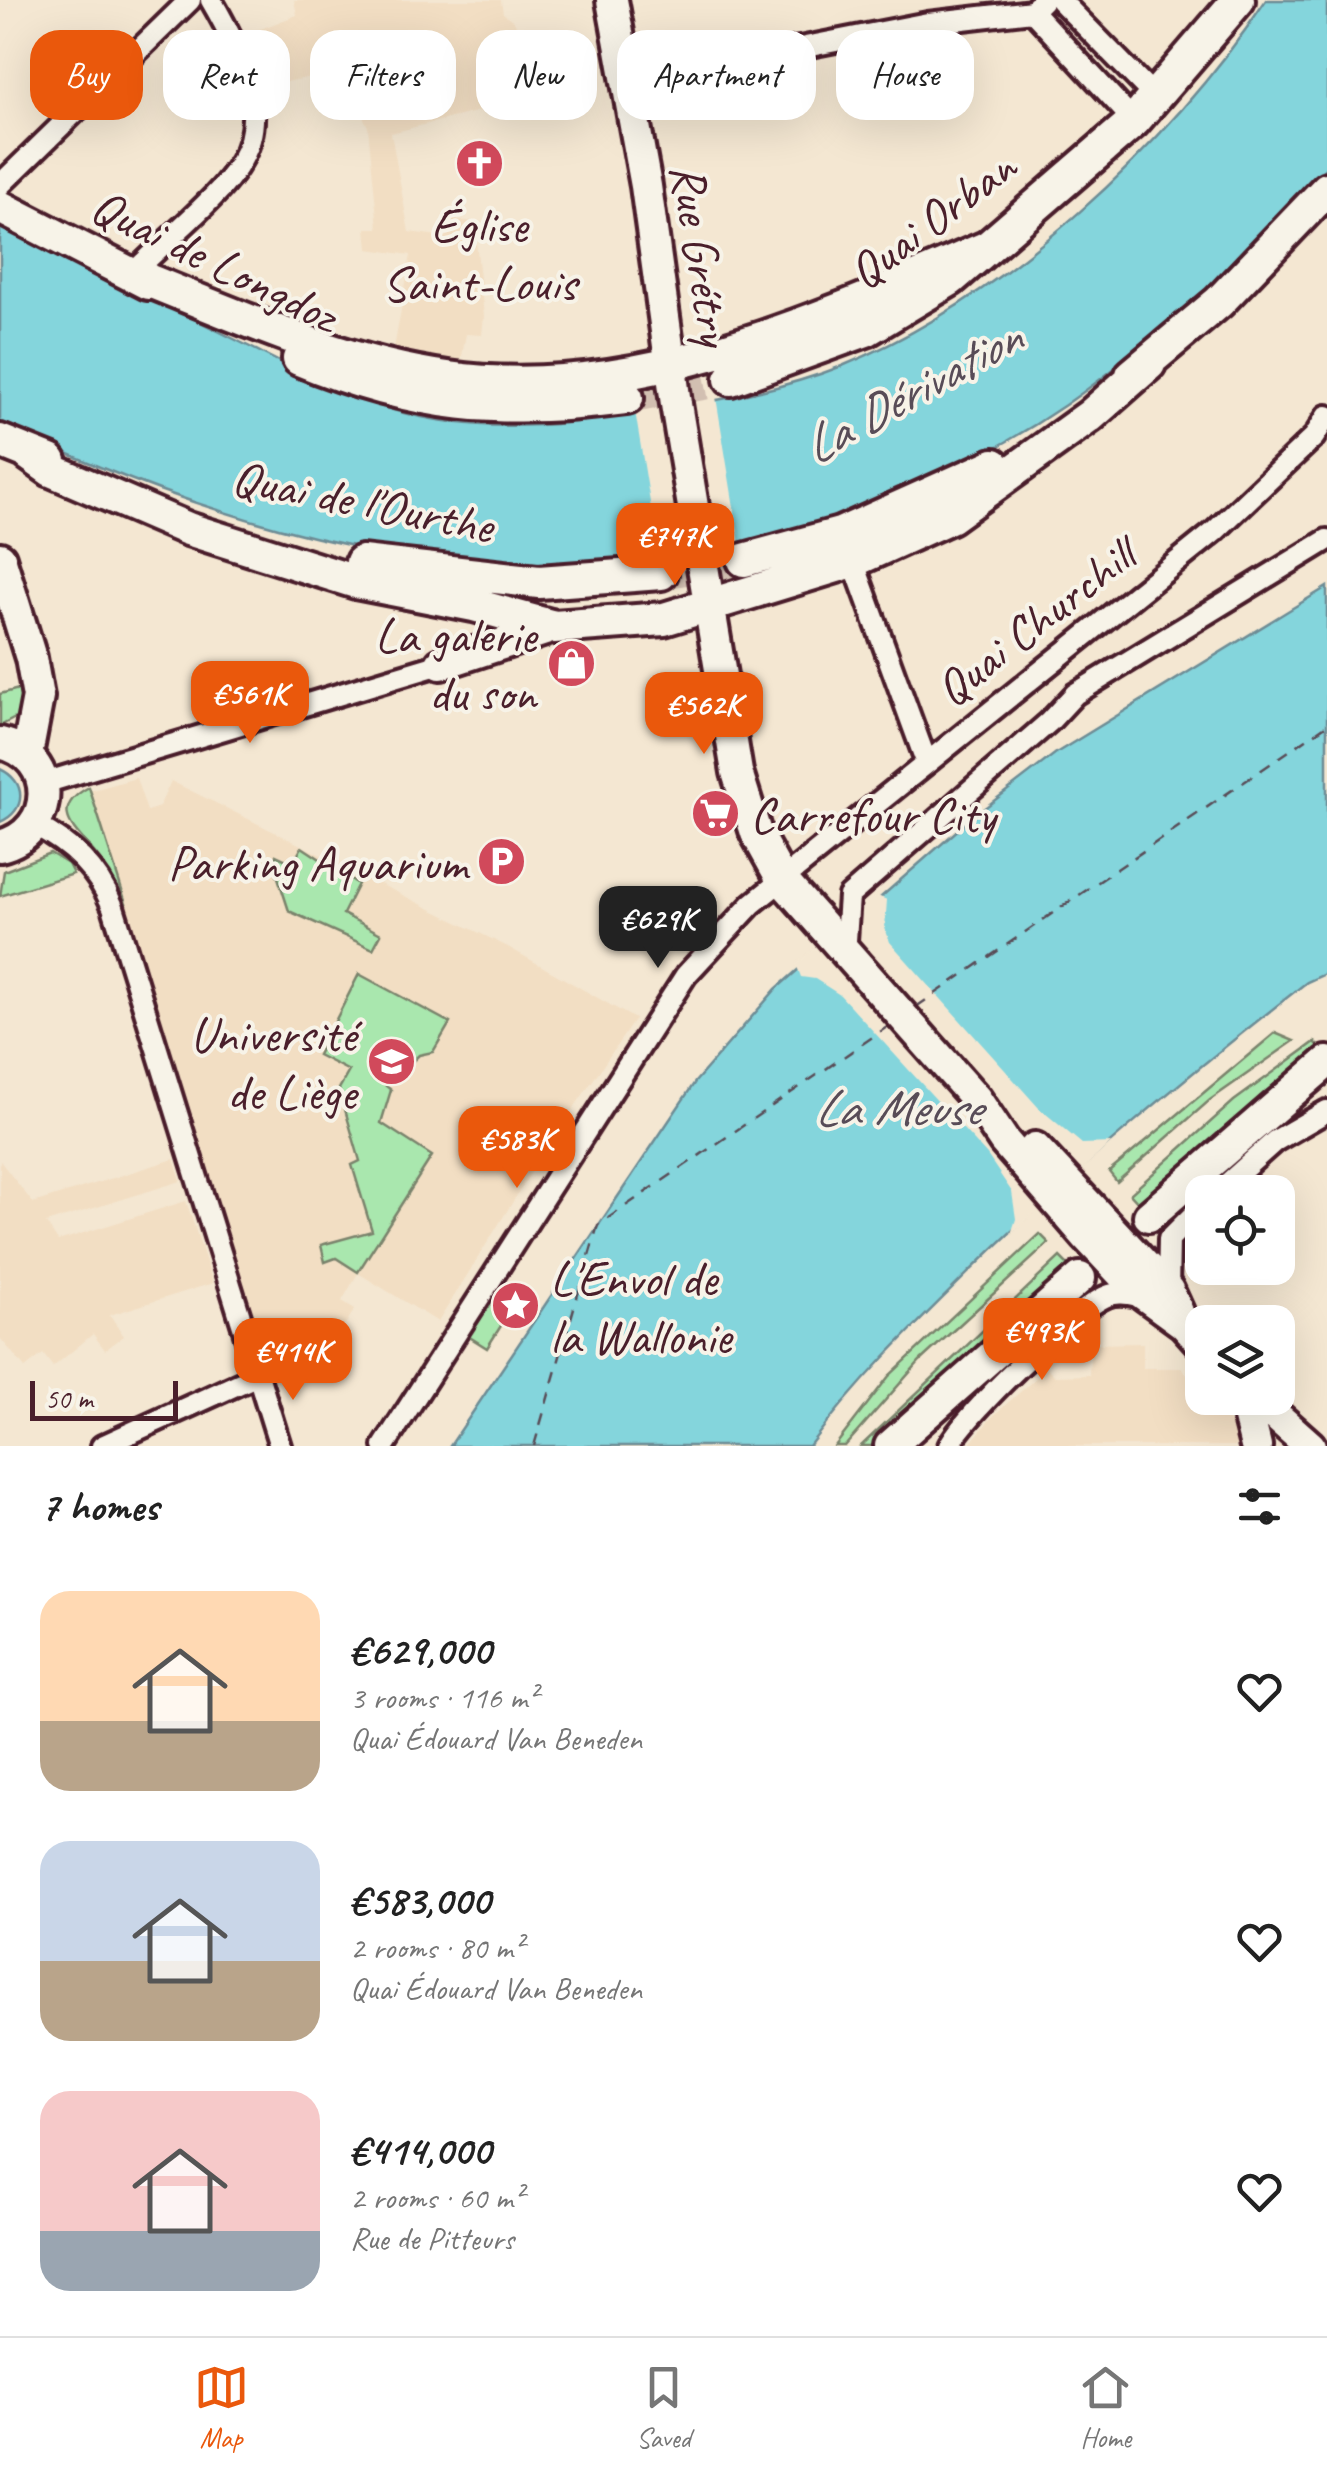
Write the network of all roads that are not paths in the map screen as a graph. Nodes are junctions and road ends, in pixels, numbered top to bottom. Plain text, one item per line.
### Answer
1 (190, 0) edge
2 (211, 0) edge
3 (612, 0) edge
4 (1060, 0) edge
5 (1238, 0) edge
6 (1037, 6) edge
7 (617, 30) edge
8 (816, 46) edge
9 (1145, 110) junction
10 (632, 120) edge
11 (0, 185) edge
12 (1327, 189) edge
13 (0, 208) edge
14 (986, 248) junction
15 (132, 274) junction
16 (673, 362) junction
17 (1149, 364) junction
18 (732, 378) tunnel mouth
19 (626, 398) tunnel mouth
20 (1327, 416) edge
21 (0, 441) edge
22 (1320, 442) edge
23 (30, 455) junction
24 (1327, 540) edge
25 (0, 558) edge
26 (744, 560) tunnel mouth
27 (853, 561) junction
28 (661, 573) tunnel mouth
29 (710, 606) junction
30 (554, 627) junction
31 (441, 664) joint
32 (14, 749) edge
33 (926, 761) junction
34 (44, 783) junction
35 (35, 825) junction
36 (0, 846) edge
37 (782, 880) junction
38 (840, 934) junction
39 (1327, 1062) edge
40 (1327, 1086) edge
41 (1284, 1099) junction
42 (1327, 1111) edge
43 (1237, 1175) edge
44 (1149, 1216) dead end
45 (1185, 1223) edge
46 (1080, 1278) dead end
47 (1157, 1294) junction
48 (1185, 1325) edge
49 (258, 1374) junction
50 (960, 1386) junction
51 (1250, 1415) edge
52 (1260, 1415) edge
53 (1275, 1415) edge
54 (102, 1446) edge
55 (280, 1446) edge
56 (384, 1446) edge
57 (890, 1446) edge
58 (923, 1446) edge
59 (950, 1446) edge
60 (1256, 1446) edge
61 (1285, 1446) edge
62 (1310, 1446) edge

1 - 11 street
2 - 15 street
3 - 7 street, Rue Grétry
4 - 9 street
5 - 9 main road, Quai Orban
6 - 8 street
6 - 9 street
9 - 14 main road, Quai Orban
10 - 16 street, Rue Grétry
12 - 17 main road
13 - 15 main road, Quai de Longdoz
14 - 16 main road
14 - 18 main road, Quai Orban
15 - 16 main road
15 - 19 main road, Quai de Longdoz
16 - 29 street, Rue Grétry
17 - 26 main road
17 - 27 main road
20 - 22 street, Quai Churchill
21 - 23 main road, Quai de l'Ourthe
22 - 33 street, Quai Churchill
23 - 28 main road, Quai de l'Ourthe
23 - 30 main road
24 - 38 street
25 - 32 street
27 - 29 main road
27 - 33 street
29 - 30 main road
29 - 37 street
30 - 31 street
31 - 34 street
32 - 34 street
33 - 37 street, Quai Churchill
34 - 35 street
35 - 36 street
35 - 49 street
37 - 38 street
37 - 56 street, Quai Churchill
38 - 47 street
39 - 41 street
40 - 41 street
41 - 44 street
42 - 43 street
45 - 47 street
46 - 50 street
47 - 48 street
47 - 59 street
49 - 54 street
49 - 55 street
50 - 57 street
50 - 58 street
51 - 60 street
52 - 61 street
53 - 62 street

